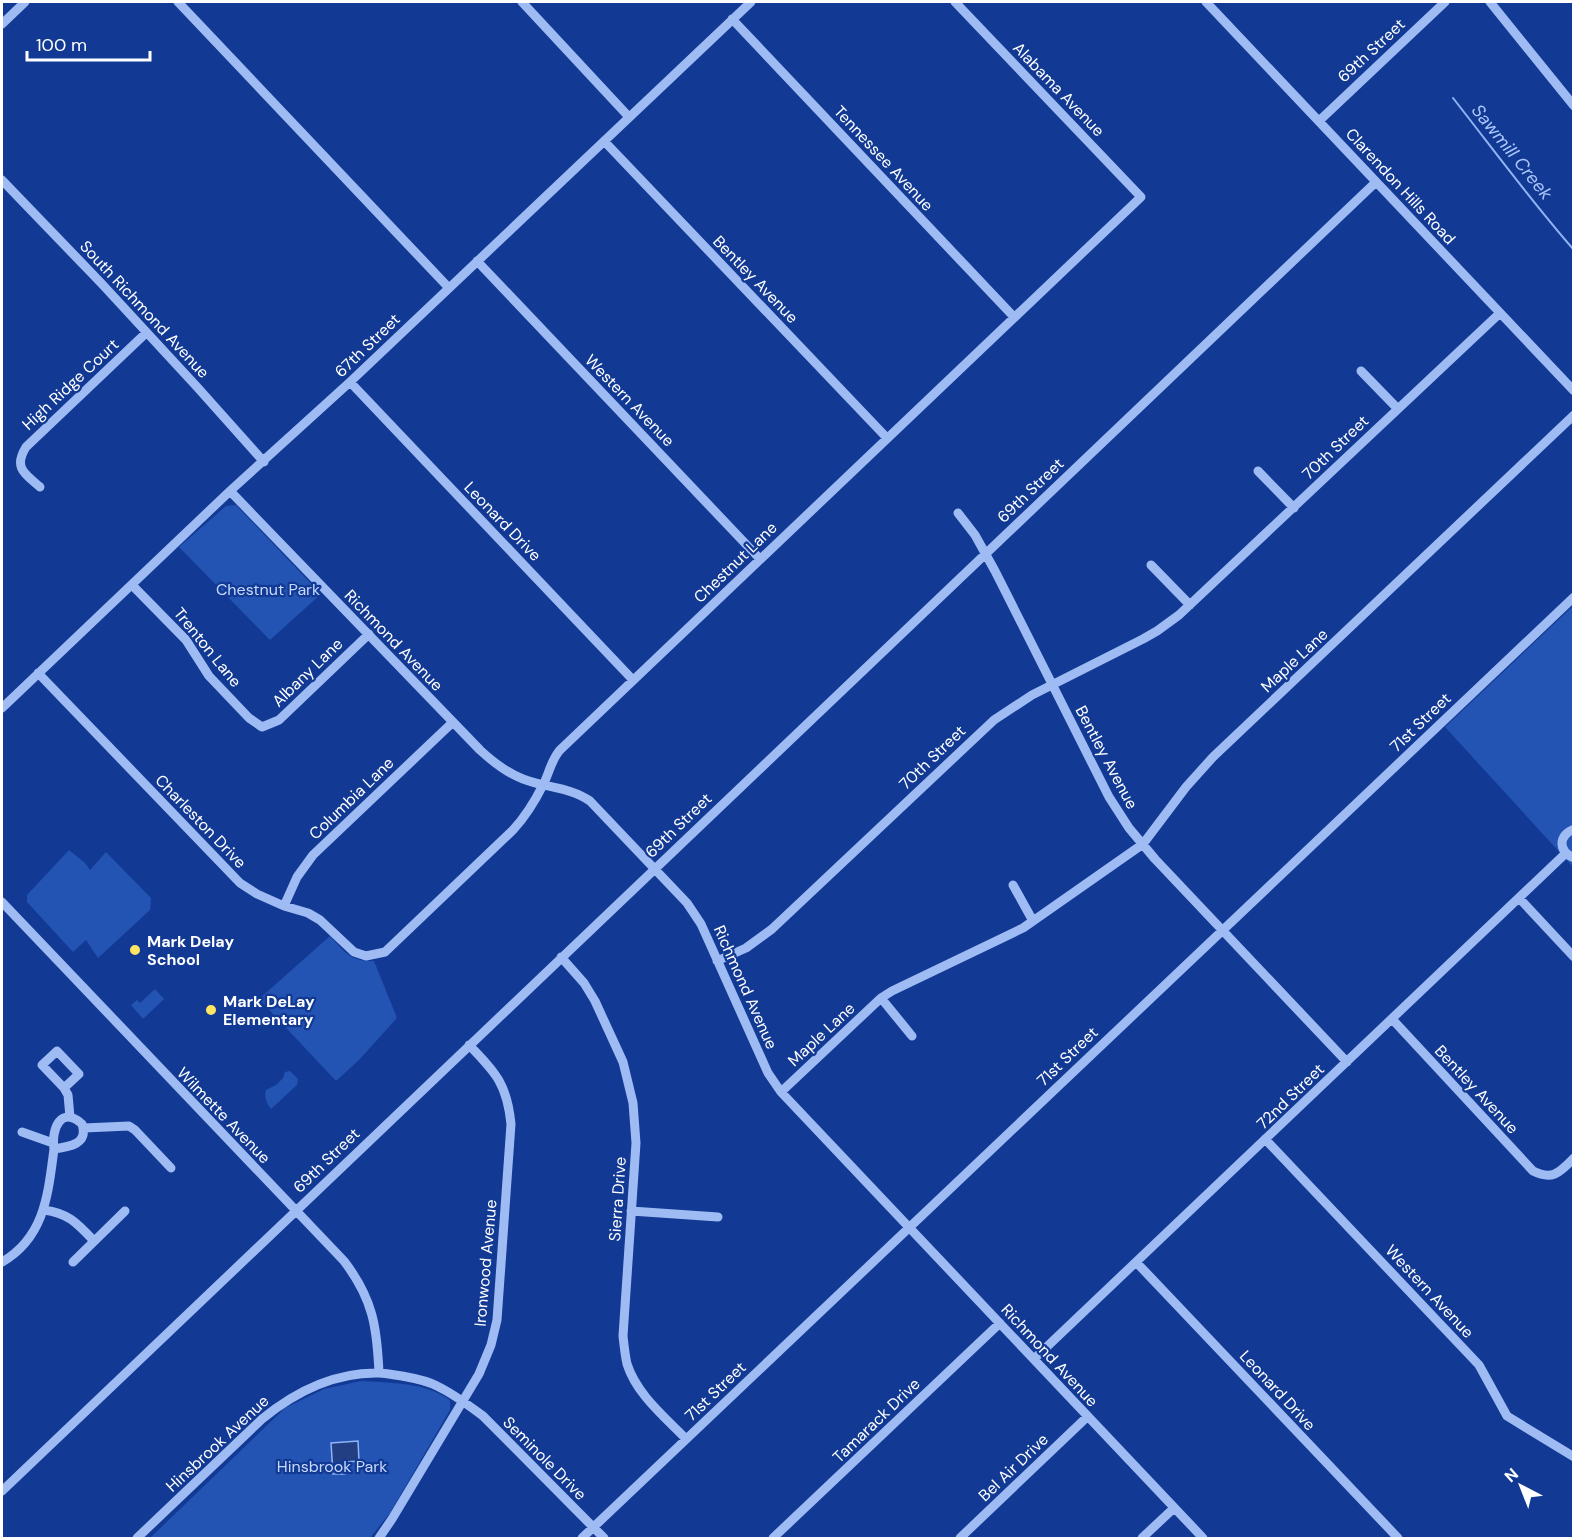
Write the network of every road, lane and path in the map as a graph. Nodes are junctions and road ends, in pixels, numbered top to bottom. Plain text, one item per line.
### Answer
1 (25, 2) edge
2 (178, 2) edge
3 (522, 2) edge
4 (751, 2) edge
5 (955, 2) edge
6 (1207, 2) edge
7 (1445, 2) edge
8 (1490, 2) edge
9 (732, 19) junction
10 (2, 24) edge
11 (1574, 106) edge
12 (629, 117) junction
13 (1319, 121) junction
14 (604, 141) junction
15 (2, 180) edge
16 (1376, 182) junction
17 (1141, 197) joint
18 (477, 261) junction
19 (449, 288) junction
20 (1500, 312) junction
21 (1014, 317) junction
22 (146, 333) junction
23 (1361, 371) dead end
24 (350, 382) junction
25 (1574, 391) edge
26 (1397, 408) junction
27 (1574, 415) edge
28 (887, 438) junction
29 (264, 462) junction
30 (1258, 471) dead end
31 (40, 487) dead end
32 (231, 491) junction
33 (1294, 508) junction
34 (958, 513) dead end
35 (985, 554) junction
36 (760, 559) junction
37 (1151, 565) dead end
38 (132, 585) junction
39 (1574, 597) edge
40 (1190, 605) junction
41 (369, 634) junction
42 (38, 673) junction
43 (633, 680) junction
44 (1053, 685) junction
45 (2, 708) edge
46 (453, 722) junction
47 (262, 727) joint
48 (543, 786) junction
49 (1574, 829) edge
50 (1143, 844) junction
51 (1570, 856) edge
52 (654, 868) junction
53 (1013, 885) dead end
54 (1519, 898) junction
55 (2, 902) edge
56 (284, 906) junction
57 (1033, 921) junction
58 (1222, 930) junction
59 (366, 956) joint
60 (561, 957) junction
61 (1574, 957) edge
62 (717, 961) junction
63 (880, 998) junction
64 (1392, 1019) junction
65 (912, 1036) dead end
66 (470, 1045) junction
67 (1347, 1062) junction
68 (64, 1088) dead end
69 (781, 1092) junction
70 (70, 1117) junction
71 (84, 1128) junction
72 (22, 1132) dead end
73 (1265, 1139) junction
74 (54, 1146) junction
75 (1574, 1158) edge
76 (171, 1168) dead end
77 (44, 1210) junction
78 (295, 1210) junction
79 (125, 1211) dead end
80 (631, 1211) junction
81 (718, 1217) dead end
82 (910, 1226) junction
83 (94, 1241) junction
84 (2, 1262) edge
85 (73, 1262) dead end
86 (1136, 1262) junction
87 (1000, 1323) junction
88 (1034, 1359) junction
89 (379, 1373) junction
90 (462, 1400) junction
91 (1087, 1417) junction
92 (686, 1439) junction
93 (1574, 1457) edge
94 (2, 1491) edge
95 (1174, 1508) junction
96 (594, 1528) junction
97 (137, 1539) edge
98 (379, 1539) edge
99 (582, 1539) edge
100 (604, 1539) edge
101 (773, 1539) edge
102 (960, 1539) edge
103 (1142, 1539) edge
104 (1203, 1539) edge
105 (1398, 1539) edge

1 - 10 street
2 - 19 street
3 - 12 street
4 - 9 street, 67th Street
5 - 17 street, Alabama Avenue
6 - 13 street, Clarendon Hills Road
7 - 13 street, 69th Street
8 - 11 street
9 - 12 street, 67th Street
9 - 21 street, Tennessee Avenue
12 - 14 street, 67th Street
13 - 16 street, Clarendon Hills Road
14 - 18 street, 67th Street
14 - 28 street, Bentley Avenue
15 - 22 street, South Richmond Avenue
16 - 20 street, Clarendon Hills Road
16 - 35 street, 69th Street
17 - 21 street, Chestnut Lane
18 - 19 street, 67th Street
18 - 36 street, Western Avenue
19 - 24 street, 67th Street
20 - 25 street, Clarendon Hills Road
20 - 26 street, 70th Street
21 - 28 street, Chestnut Lane
22 - 29 street, South Richmond Avenue
22 - 31 street, High Ridge Court
23 - 26 street
24 - 29 street, 67th Street
24 - 43 street, Leonard Drive
26 - 33 street, 70th Street
27 - 50 street, Maple Lane
28 - 36 street, Chestnut Lane
29 - 32 street, 67th Street
30 - 33 street
32 - 38 street, 67th Street
32 - 41 street, Richmond Avenue
33 - 40 street, 70th Street
34 - 35 street, Bentley Avenue
35 - 44 street, Bentley Avenue
35 - 52 street, 69th Street
36 - 43 street, Chestnut Lane
37 - 40 street
38 - 42 street, 67th Street
38 - 47 street, Trenton Lane
39 - 58 street, 71st Street
40 - 44 street, 70th Street
41 - 46 street, Richmond Avenue
41 - 47 street, Albany Lane
42 - 45 street, 67th Street
42 - 56 street, Charleston Drive
43 - 48 street, Chestnut Lane
44 - 50 street, Bentley Avenue
44 - 62 street, 70th Street
46 - 48 street, Richmond Avenue
46 - 56 street, Columbia Lane
48 - 52 street, Richmond Avenue
48 - 59 street, Chestnut Lane
49 - 51 street
50 - 57 street, Maple Lane
50 - 58 street, Bentley Avenue
51 - 54 street, 72nd Street
52 - 60 street, 69th Street
52 - 62 street, Richmond Avenue
53 - 57 street
54 - 61 street
54 - 64 street, 72nd Street
55 - 78 street, Wilmette Avenue
56 - 59 street, Charleston Drive
57 - 63 street, Maple Lane
58 - 67 street, Bentley Avenue
58 - 82 street, 71st Street
60 - 66 street, 69th Street
60 - 80 street, Sierra Drive
62 - 69 street, Richmond Avenue
63 - 65 street
63 - 69 street, Maple Lane
64 - 67 street, 72nd Street
64 - 75 street, Bentley Avenue
66 - 78 street, 69th Street
66 - 90 street, Ironwood Avenue
67 - 73 street, 72nd Street
68 - 70 street
69 - 82 street, Richmond Avenue
70 - 71 street
70 - 74 street
71 - 74 street
71 - 76 street
72 - 74 street
73 - 86 street, 72nd Street
73 - 93 street, Western Avenue
74 - 77 street
77 - 83 street
77 - 84 street
78 - 89 street, Wilmette Avenue
78 - 94 street, 69th Street
79 - 83 street
80 - 81 street
80 - 92 street, Sierra Drive
82 - 87 street, Richmond Avenue
82 - 92 street, 71st Street
83 - 85 street
86 - 88 street, 72nd Street
86 - 105 street, Leonard Drive
87 - 88 street, Richmond Avenue
87 - 101 street, Tamarack Drive
88 - 91 street, Richmond Avenue
89 - 90 street, Hinsbrook Avenue
89 - 97 street, Hinsbrook Avenue
90 - 96 street, Seminole Drive
90 - 98 street, Ironwood Avenue
91 - 95 street, Richmond Avenue
91 - 102 street, Bel Air Drive
92 - 96 street, 71st Street
95 - 103 street
95 - 104 street, Richmond Avenue
96 - 99 street, 71st Street
96 - 100 street, Seminole Drive

